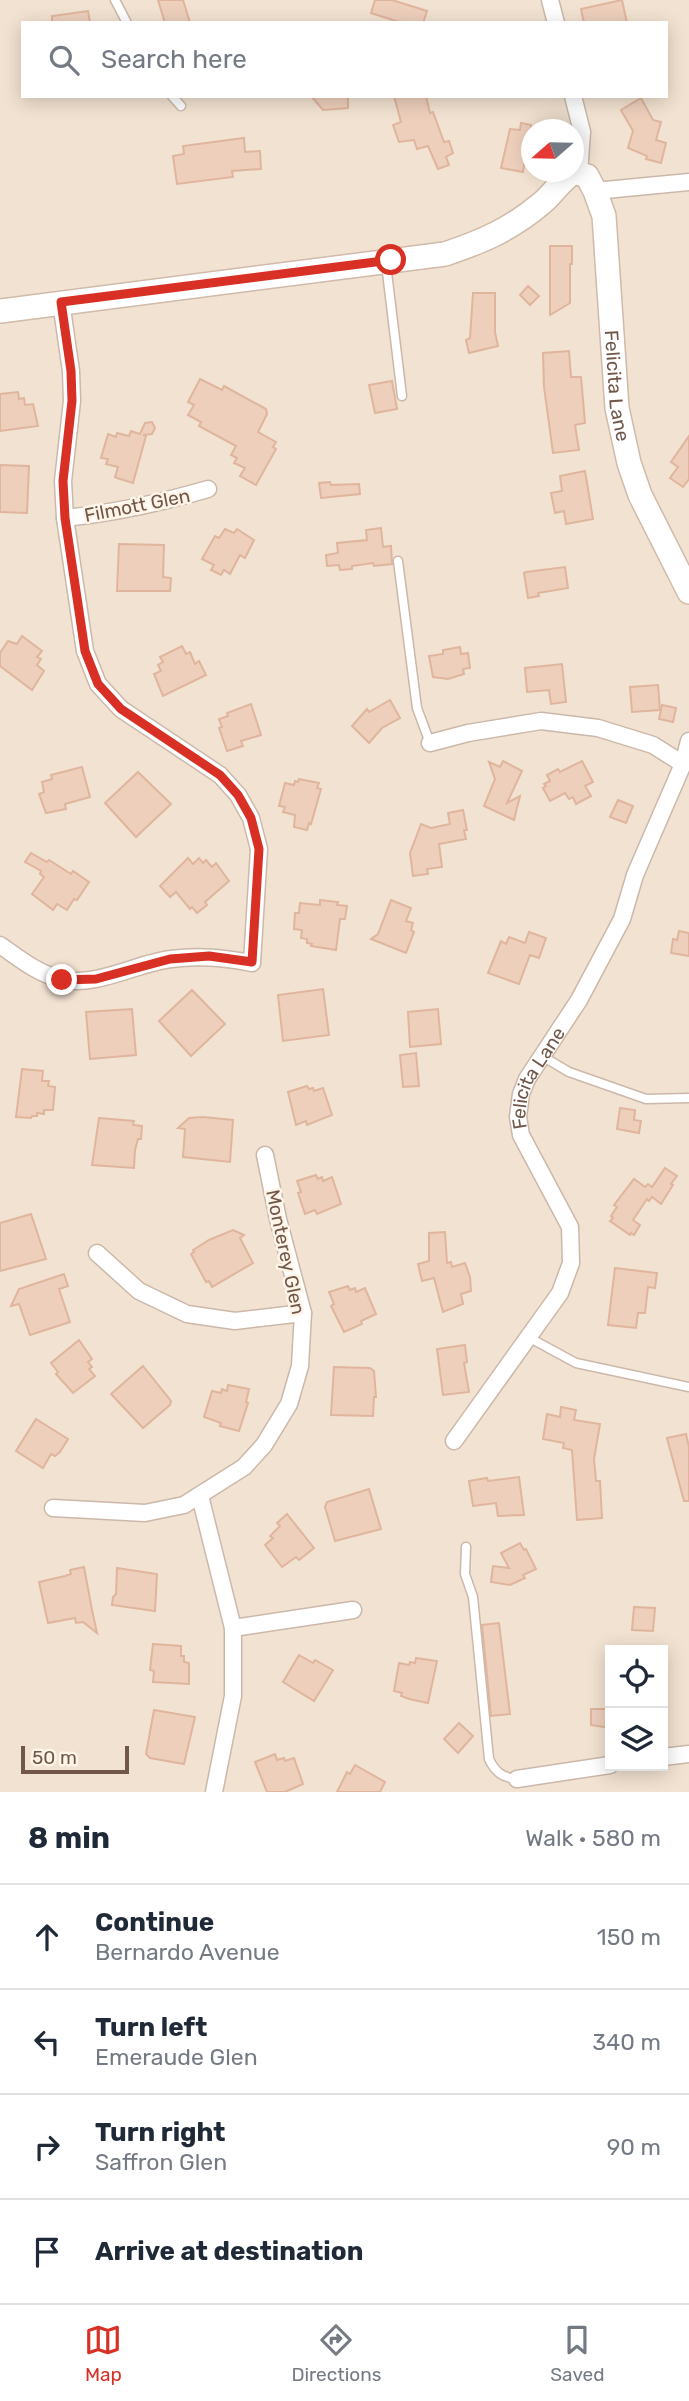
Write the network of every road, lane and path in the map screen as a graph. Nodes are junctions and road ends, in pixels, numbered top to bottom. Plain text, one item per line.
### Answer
1 (115, 0) edge
2 (550, 0) edge
3 (126, 21) edge
4 (555, 21) edge
5 (174, 98) edge
6 (574, 98) edge
7 (181, 106) dead end
8 (579, 119) edge
9 (584, 175) edge
10 (562, 182) edge
11 (689, 182) edge
12 (595, 191) junction
13 (386, 261) junction
14 (61, 302) junction
15 (0, 311) edge
16 (402, 396) dead end
17 (208, 489) dead end
18 (65, 518) junction
19 (398, 561) dead end
20 (689, 592) edge
21 (689, 741) edge
22 (430, 743) joint
23 (683, 764) junction
24 (0, 945) edge
25 (542, 1056) junction
26 (689, 1098) edge
27 (265, 1155) dead end
28 (97, 1254) dead end
29 (303, 1313) junction
30 (528, 1337) junction
31 (689, 1387) edge
32 (454, 1441) dead end
33 (200, 1496) junction
34 (53, 1508) dead end
35 (466, 1546) dead end
36 (353, 1609) dead end
37 (233, 1628) junction
38 (689, 1754) edge
39 (668, 1756) edge
40 (605, 1766) edge
41 (517, 1779) joint
42 (214, 1792) edge

1 - 3 lane
2 - 4 street
5 - 7 lane
6 - 8 street
9 - 12 street, Felicita Lane
10 - 13 street
11 - 12 street
12 - 20 street, Felicita Lane
13 - 14 street
13 - 16 lane
14 - 15 street
14 - 18 street
17 - 18 street, Filmott Glen
18 - 24 street
19 - 22 lane
21 - 23 street, Felicita Lane
22 - 23 street
23 - 25 street, Felicita Lane
25 - 26 lane
25 - 30 street, Felicita Lane
27 - 29 street, Monterey Glen
28 - 29 street
29 - 33 street, Monterey Glen
30 - 31 lane
30 - 32 street, Felicita Lane
33 - 34 street, Monterey Glen
33 - 37 street
35 - 41 lane
36 - 37 street
37 - 42 street
38 - 39 street
40 - 41 street

